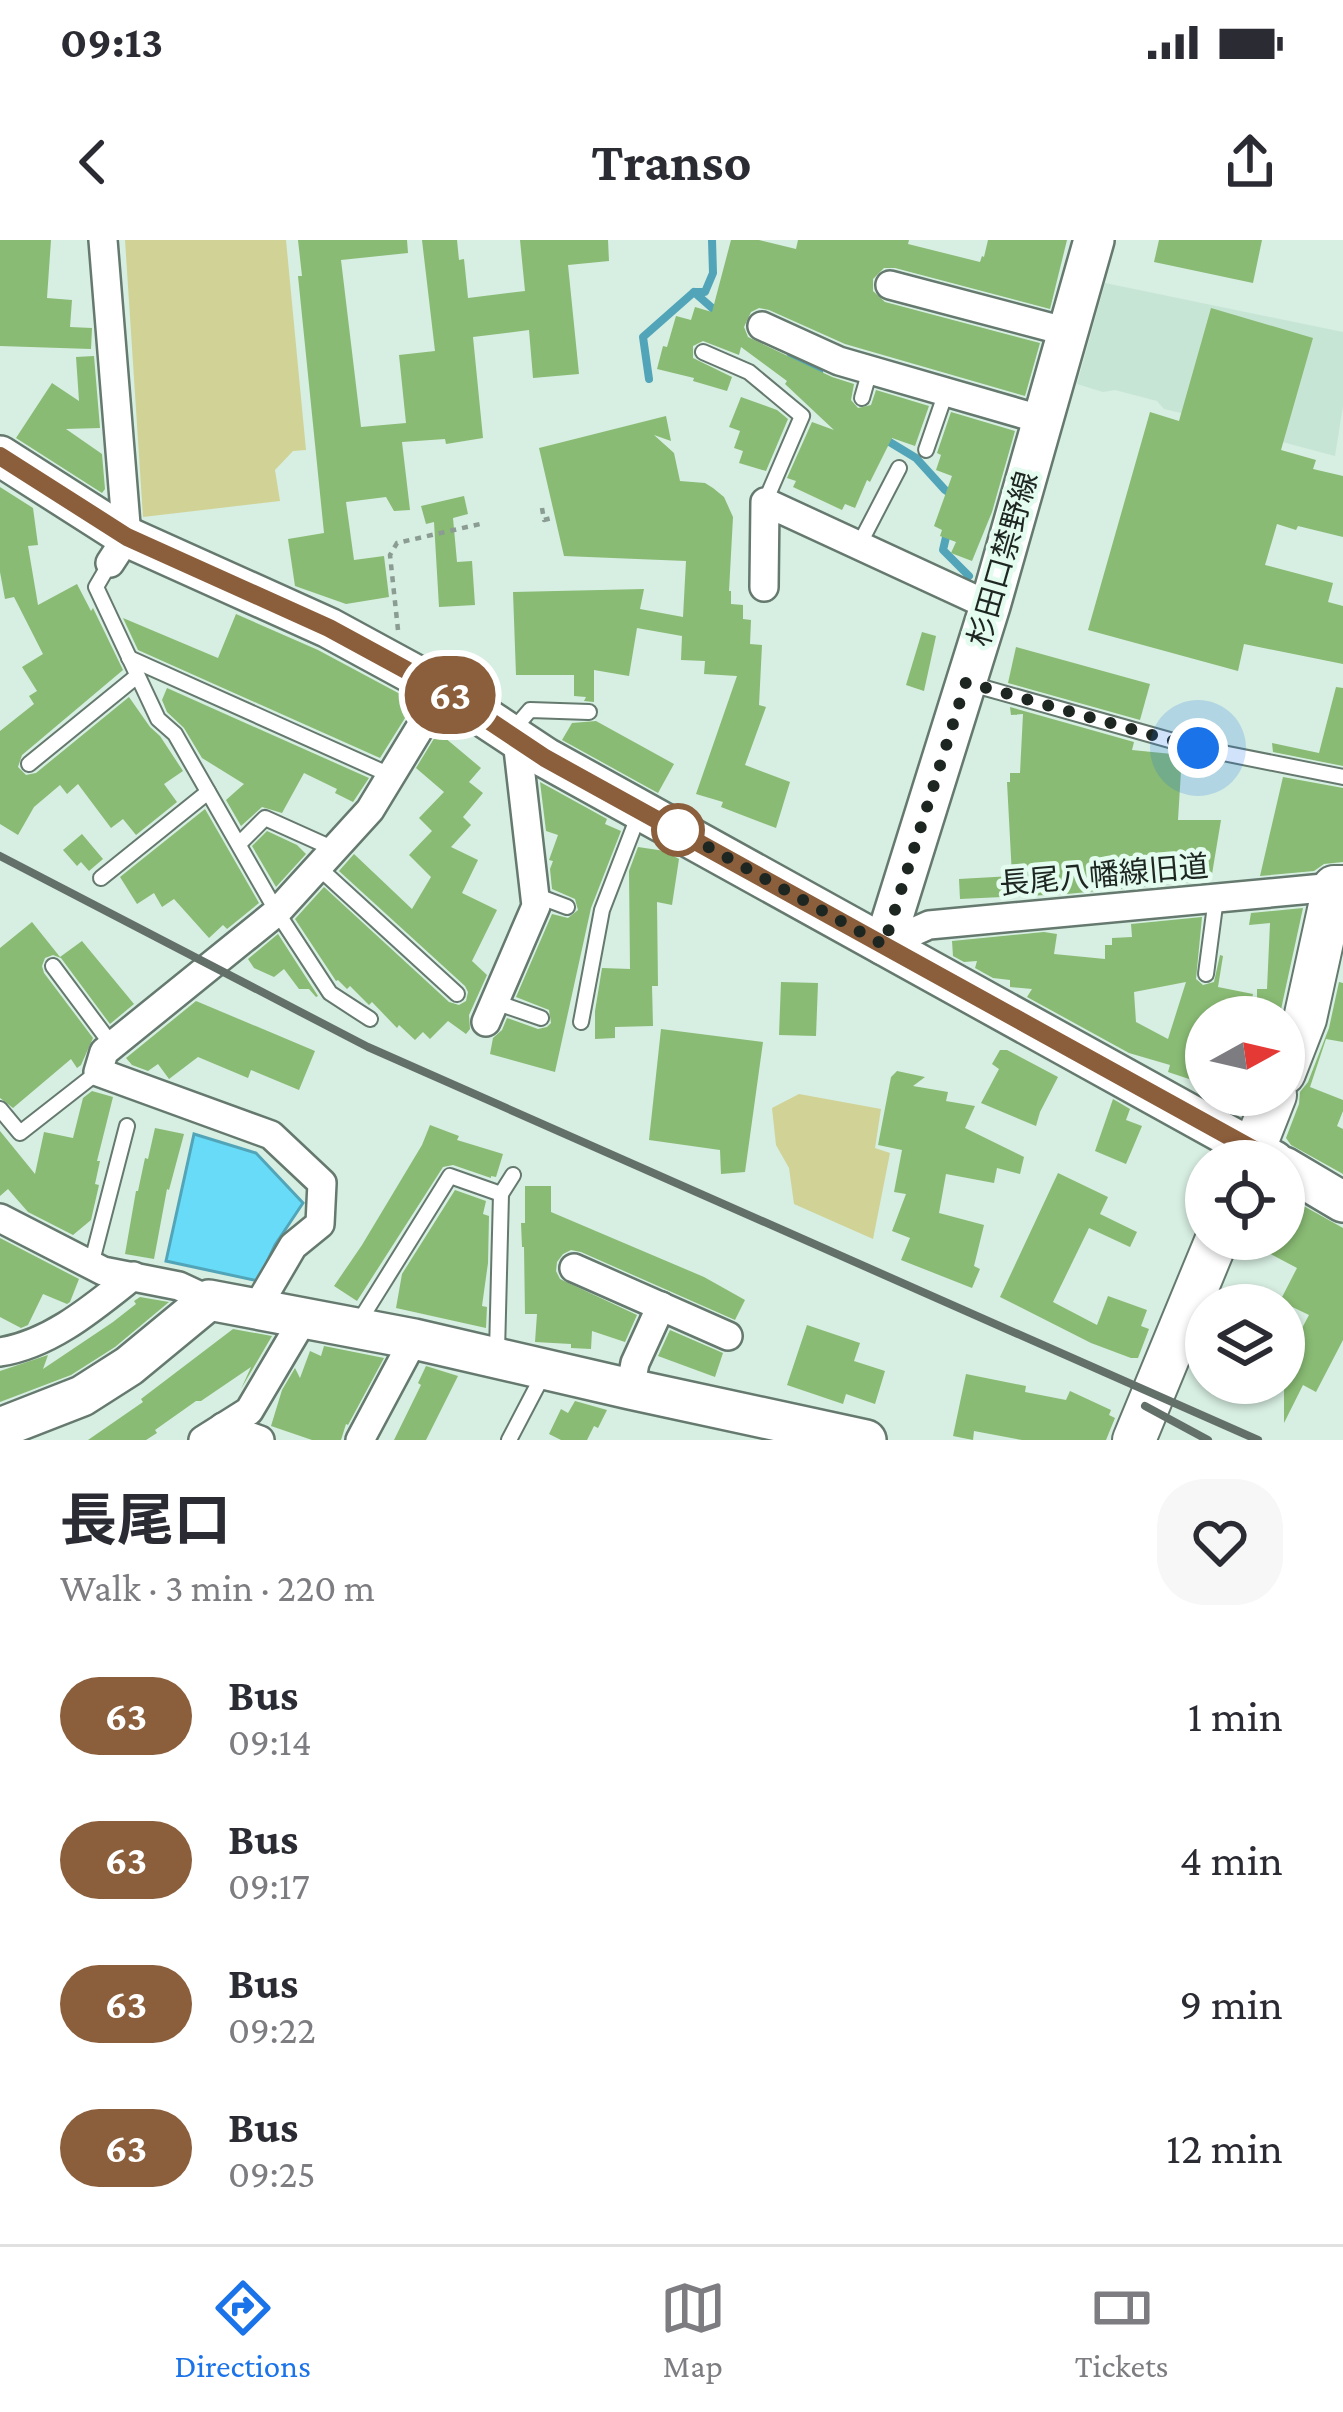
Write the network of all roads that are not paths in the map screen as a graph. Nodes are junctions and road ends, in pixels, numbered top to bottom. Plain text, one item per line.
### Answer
1 (103, 240) edge
2 (1094, 240) edge
3 (890, 284) dead end
4 (762, 326) dead end
5 (1068, 332) junction
6 (704, 352) dead end
7 (870, 370) junction
8 (946, 392) junction
9 (862, 398) dead end
10 (1043, 420) junction
11 (926, 450) dead end
12 (0, 456) edge
13 (898, 468) dead end
14 (765, 502) junction
15 (859, 545) junction
16 (118, 550) junction
17 (764, 587) dead end
18 (990, 606) junction
19 (129, 658) junction
20 (137, 676) junction
21 (966, 682) junction
22 (443, 690) junction
23 (589, 712) dead end
24 (512, 737) junction
25 (29, 764) dead end
26 (390, 776) junction
27 (1343, 777) edge
28 (208, 791) junction
29 (641, 810) junction
30 (239, 844) junction
31 (326, 858) junction
32 (100, 878) dead end
33 (1338, 887) edge
34 (535, 895) junction
35 (1216, 898) junction
36 (567, 908) dead end
37 (277, 912) junction
38 (884, 945) junction
39 (53, 966) dead end
40 (1206, 974) dead end
41 (457, 994) dead end
42 (490, 1012) joint
43 (541, 1018) dead end
44 (370, 1019) dead end
45 (1305, 1019) edge
46 (581, 1022) dead end
47 (112, 1046) junction
48 (98, 1072) junction
49 (0, 1109) edge
50 (127, 1126) dead end
51 (1230, 1140) edge
52 (513, 1175) dead end
53 (1305, 1182) edge
54 (500, 1194) junction
55 (1343, 1202) edge
56 (0, 1218) edge
57 (91, 1265) junction
58 (574, 1268) dead end
59 (133, 1276) junction
60 (208, 1300) junction
61 (661, 1306) junction
62 (256, 1309) junction
63 (304, 1318) junction
64 (356, 1328) junction
65 (728, 1336) dead end
66 (414, 1339) junction
67 (1185, 1347) edge
68 (0, 1352) edge
69 (497, 1359) junction
70 (546, 1370) junction
71 (630, 1390) junction
72 (0, 1428) edge
73 (213, 1433) edge
74 (260, 1440) edge
75 (360, 1440) edge
76 (509, 1440) edge
77 (866, 1440) edge
78 (1134, 1440) edge

1 - 16 street
2 - 5 main road, 杉田口禁野線
3 - 5 street
4 - 7 street
5 - 10 main road, 杉田口禁野線
6 - 14 lane
7 - 8 street
7 - 9 lane
8 - 10 street
8 - 11 lane
10 - 18 main road, 杉田口禁野線
12 - 16 main road
13 - 15 lane
14 - 15 street
14 - 17 street
15 - 18 street
16 - 19 lane
16 - 22 main road
18 - 21 main road, 杉田口禁野線
19 - 20 lane
19 - 26 lane
20 - 25 lane
20 - 28 lane
21 - 27 lane
21 - 38 main road, 杉田口禁野線
22 - 24 main road
22 - 26 street
23 - 24 lane
24 - 29 main road
24 - 34 street
26 - 31 street
28 - 30 lane
28 - 32 lane
29 - 38 main road
29 - 46 lane
30 - 31 lane
30 - 37 lane
31 - 37 street
31 - 41 lane
33 - 35 street, 長尾八幡線旧道
33 - 45 main road
34 - 36 lane
34 - 42 street
35 - 38 street, 長尾八幡線旧道
35 - 40 lane
37 - 44 lane
37 - 47 street
38 - 51 main road
39 - 47 lane
42 - 43 lane
47 - 48 street
48 - 49 lane
48 - 62 street
50 - 57 lane
52 - 54 lane
53 - 55 main road
54 - 64 lane
54 - 69 lane
56 - 57 street
57 - 59 street
58 - 61 street
59 - 60 street
59 - 68 street
60 - 62 main road
60 - 72 main road
61 - 65 street
61 - 71 street
62 - 63 main road
63 - 64 main road
63 - 73 street
64 - 66 main road
66 - 69 main road
66 - 75 street
67 - 78 main road
69 - 70 main road
70 - 71 main road
70 - 76 lane
71 - 77 main road
73 - 74 street

